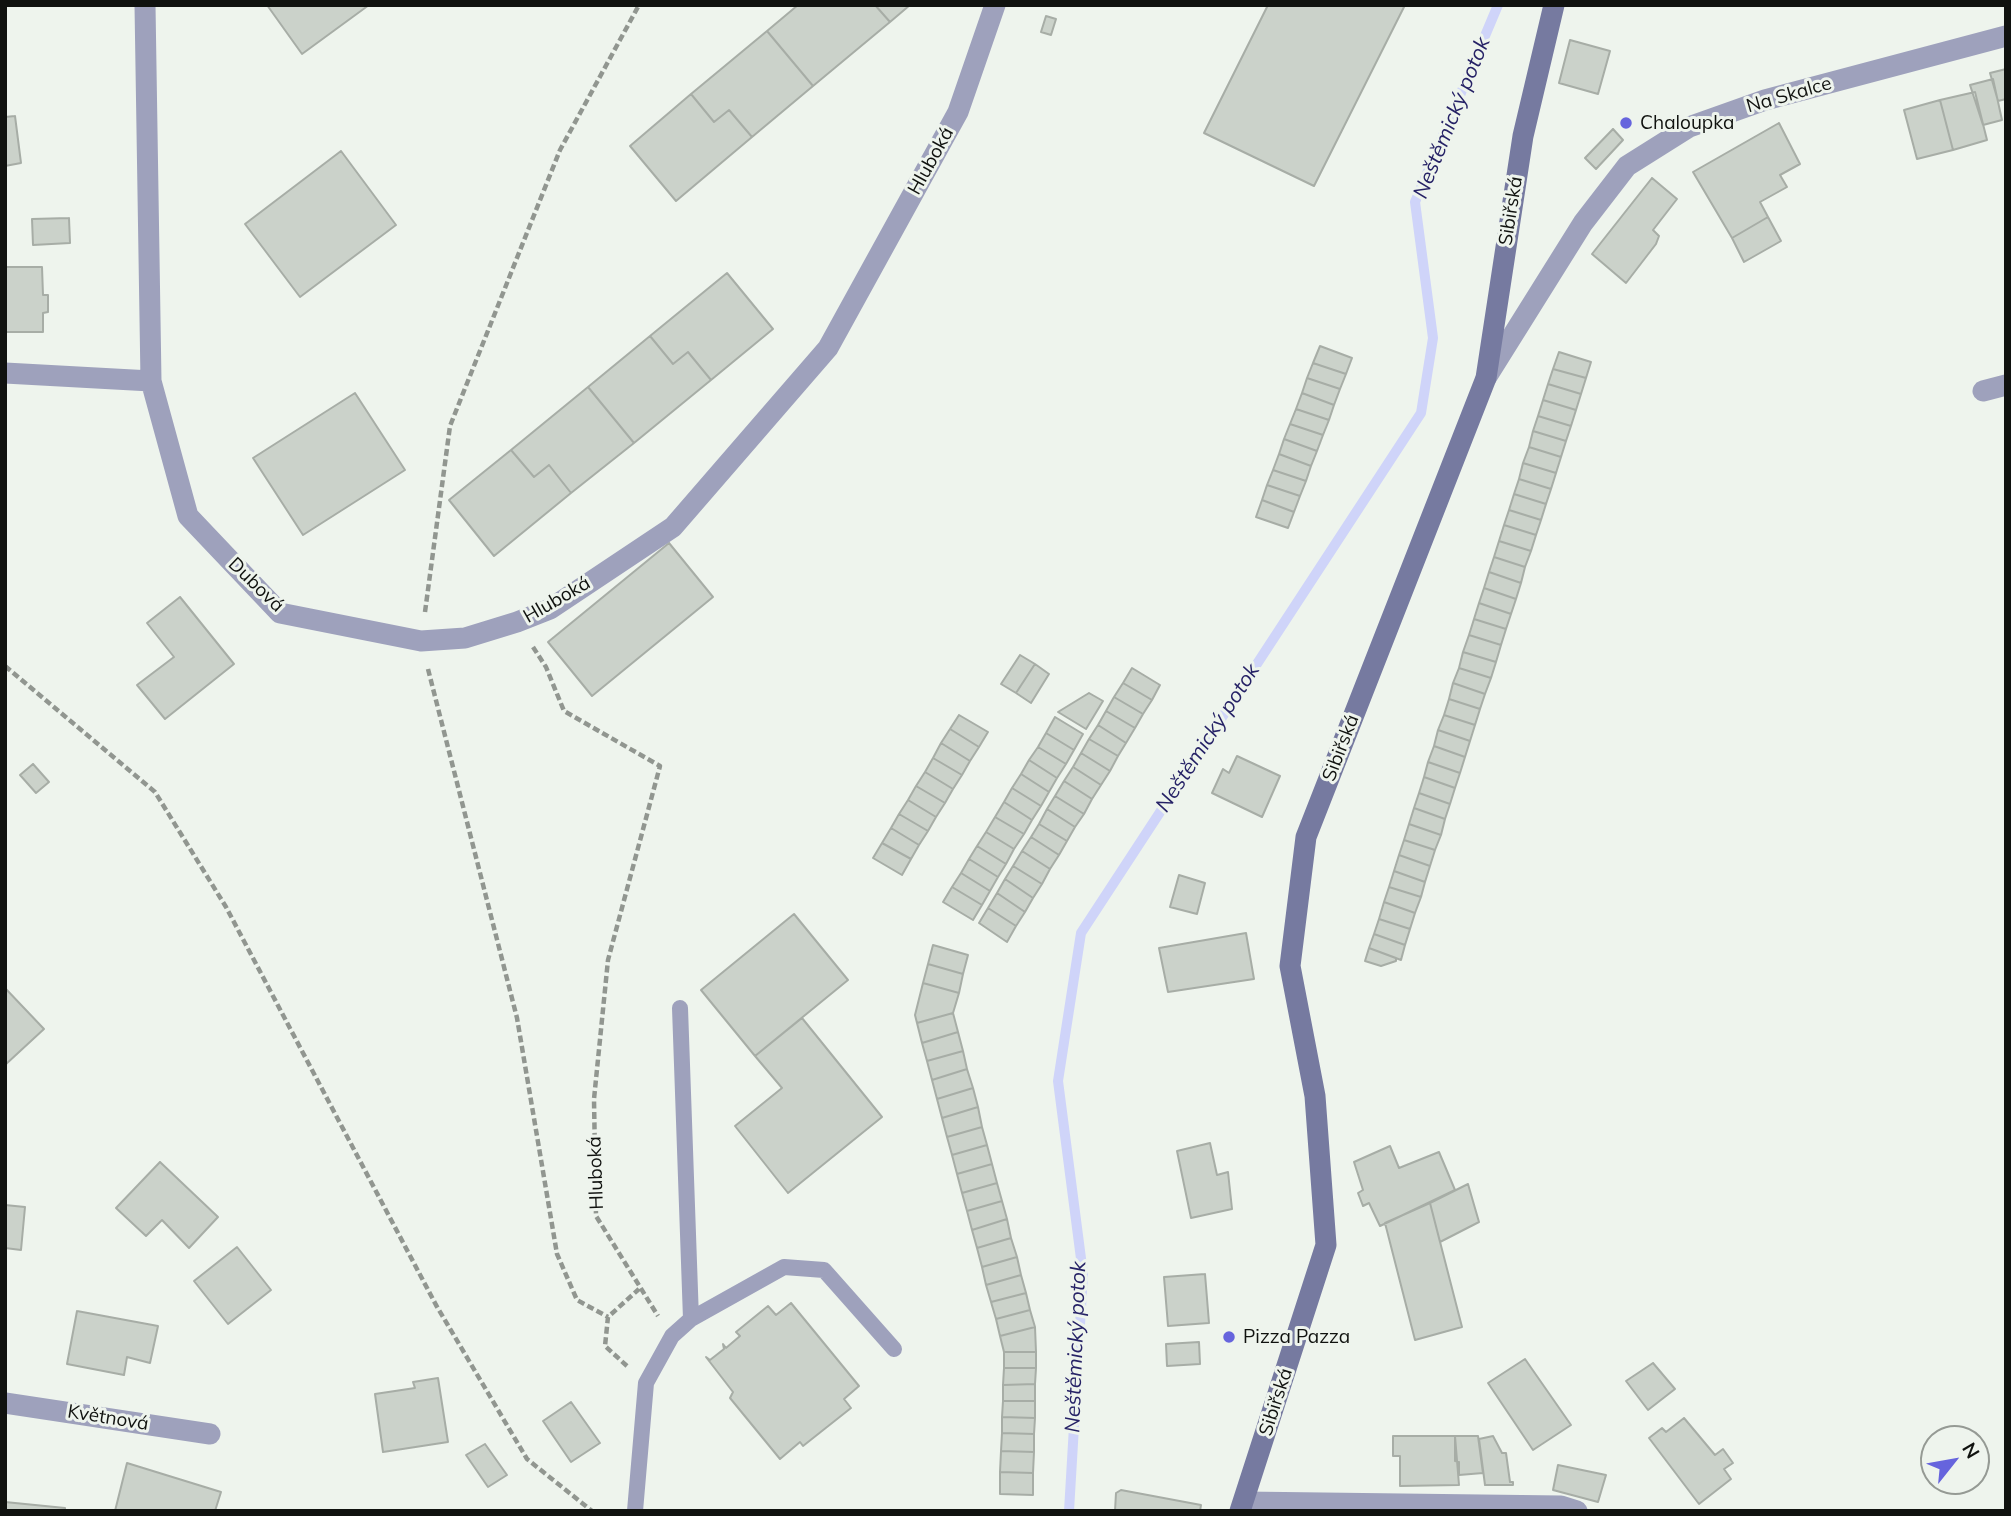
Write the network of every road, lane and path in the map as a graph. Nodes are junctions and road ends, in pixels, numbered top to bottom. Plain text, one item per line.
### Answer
1 (145, 5) edge
2 (639, 5) edge
3 (995, 5) edge
4 (1554, 5) edge
5 (2006, 36) edge
6 (5, 373) edge
7 (1486, 378) junction
8 (151, 381) junction
9 (2006, 385) edge
10 (1983, 391) dead end
11 (517, 622) junction
12 (421, 641) junction
13 (5, 666) edge
14 (680, 1008) dead end
15 (608, 1317) junction
16 (691, 1319) junction
17 (894, 1349) dead end
18 (646, 1383) junction
19 (5, 1403) edge
20 (210, 1434) dead end
21 (1242, 1506) edge
22 (592, 1511) edge
23 (635, 1511) edge
24 (1577, 1511) edge

1 - 8 street, Dubová
2 - 12 path
3 - 11 street, Hluboká
4 - 7 street, Sibiřská
5 - 7 street, Na Skalce
6 - 8 street
7 - 21 street, Sibiřská
8 - 12 street, Dubová
9 - 10 street
11 - 12 street, Dubová
11 - 15 path, Hluboká
12 - 15 path
13 - 22 path
14 - 16 lane
15 - 18 path
16 - 17 lane
16 - 18 lane
18 - 23 lane
19 - 20 street, Květnová
21 - 24 street, Sibiřská

